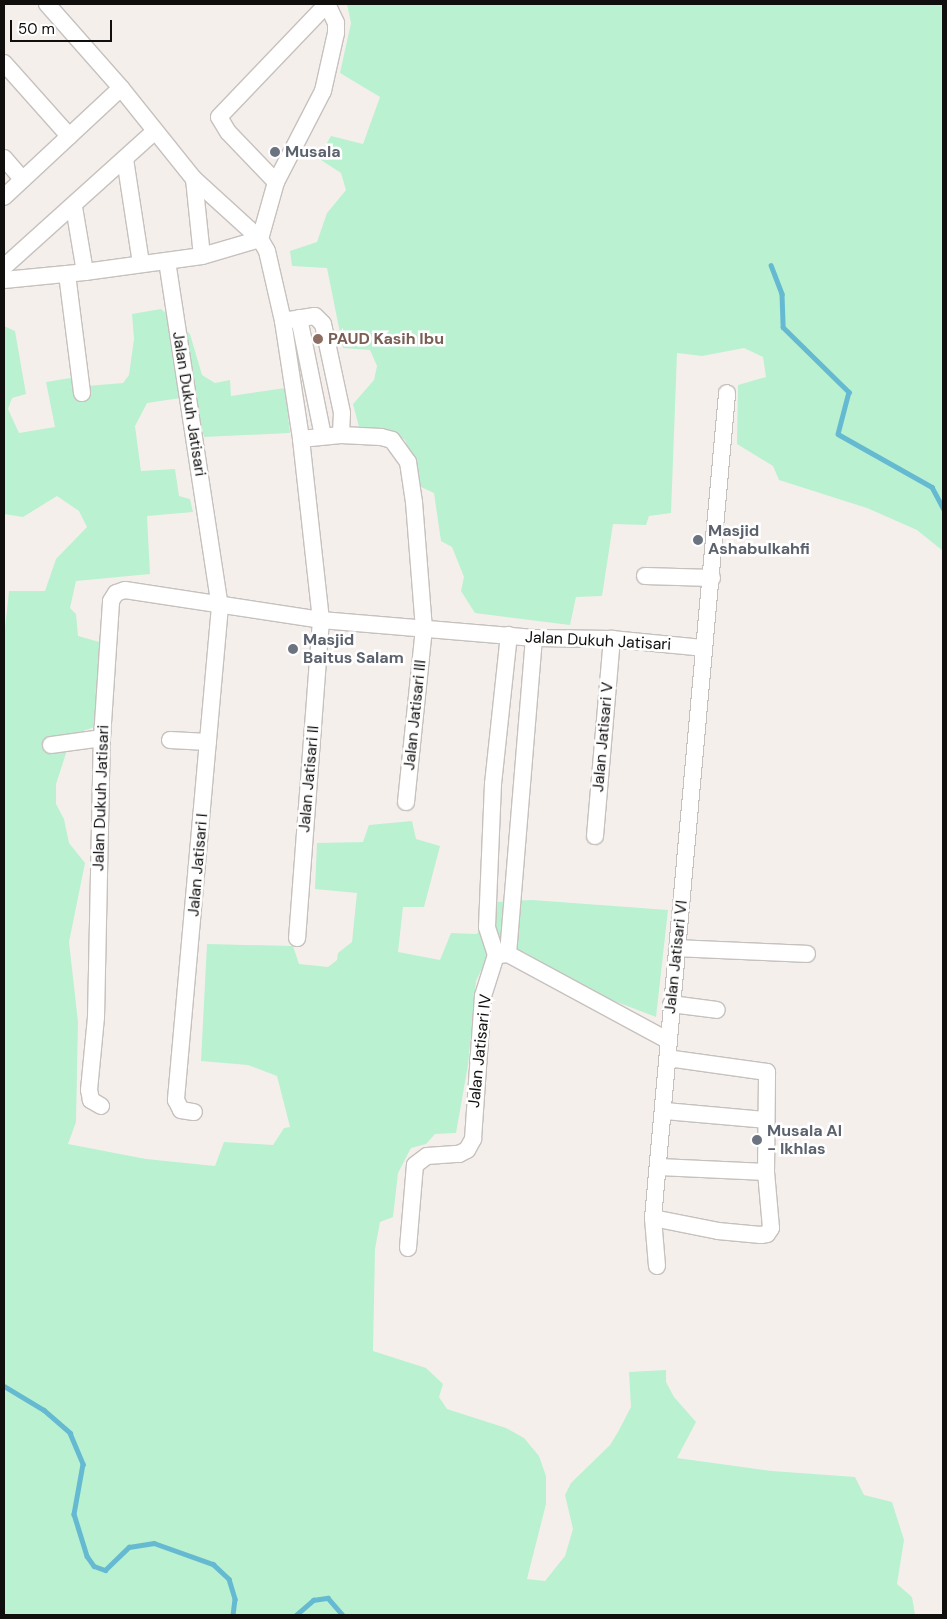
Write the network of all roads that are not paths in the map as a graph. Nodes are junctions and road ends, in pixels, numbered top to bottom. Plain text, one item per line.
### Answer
1 (47, 4) edge
2 (327, 4) edge
3 (4, 63) edge
4 (121, 88) junction
5 (155, 130) junction
6 (69, 136) junction
7 (4, 158) edge
8 (125, 159) junction
9 (22, 179) junction
10 (194, 179) junction
11 (276, 182) junction
12 (4, 198) edge
13 (74, 207) junction
14 (260, 239) junction
15 (202, 256) junction
16 (167, 261) junction
17 (141, 264) junction
18 (4, 267) edge
19 (85, 272) junction
20 (67, 274) junction
21 (4, 280) edge
22 (291, 320) junction
23 (82, 393) dead end
24 (727, 393) dead end
25 (341, 434) junction
26 (323, 436) junction
27 (301, 439) junction
28 (645, 576) dead end
29 (712, 578) junction
30 (220, 606) junction
31 (321, 620) junction
32 (424, 628) junction
33 (509, 635) junction
34 (534, 638) junction
35 (612, 639) junction
36 (703, 648) junction
37 (102, 738) junction
38 (170, 740) dead end
39 (208, 742) junction
40 (51, 745) dead end
41 (406, 802) dead end
42 (594, 836) dead end
43 (297, 938) dead end
44 (677, 948) junction
45 (807, 954) dead end
46 (502, 955) junction
47 (671, 1004) junction
48 (717, 1010) dead end
49 (668, 1049) junction
50 (101, 1106) dead end
51 (665, 1111) junction
52 (194, 1112) dead end
53 (765, 1120) junction
54 (660, 1167) junction
55 (766, 1172) junction
56 (653, 1218) junction
57 (408, 1248) dead end
58 (657, 1266) dead end

1 - 4 street
2 - 11 street
2 - 11 street
3 - 6 street
4 - 5 street
4 - 6 street
5 - 8 street
5 - 10 street
6 - 9 street
7 - 9 street
8 - 13 street
8 - 17 street
9 - 12 street
10 - 14 street
10 - 15 street
11 - 14 street
13 - 18 street
13 - 19 street
14 - 15 street
14 - 22 street
15 - 16 street
16 - 17 street
16 - 30 street, Jalan Dukuh Jatisari
17 - 19 street
19 - 20 street
20 - 21 street
20 - 23 street
22 - 25 street
22 - 26 street
22 - 27 street
24 - 29 street
25 - 26 street
25 - 32 street
26 - 27 street
27 - 31 street
28 - 29 street
29 - 36 street
30 - 31 street, Jalan Dukuh Jatisari
30 - 37 street, Jalan Dukuh Jatisari
30 - 39 street, Jalan Jatisari I
31 - 32 street, Jalan Dukuh Jatisari
31 - 43 street, Jalan Jatisari II
32 - 33 street, Jalan Dukuh Jatisari
32 - 41 street, Jalan Jatisari III
33 - 34 street, Jalan Dukuh Jatisari
33 - 46 street
34 - 35 street, Jalan Dukuh Jatisari
34 - 46 street, Jalan Jatisari IV
35 - 36 street, Jalan Dukuh Jatisari
35 - 42 street, Jalan Jatisari V
36 - 44 street, Jalan Jatisari VI
37 - 40 street
37 - 50 street, Jalan Dukuh Jatisari
38 - 39 street
39 - 52 street, Jalan Jatisari I
44 - 45 street
44 - 47 street, Jalan Jatisari VI
46 - 49 street
46 - 57 street, Jalan Jatisari IV
47 - 48 street
47 - 49 street, Jalan Jatisari VI
49 - 51 street, Jalan Jatisari VI
49 - 53 street
51 - 53 street
51 - 54 street, Jalan Jatisari VI
53 - 55 street
54 - 55 street
54 - 56 street, Jalan Jatisari VI
55 - 56 street
56 - 58 street, Jalan Jatisari VI

